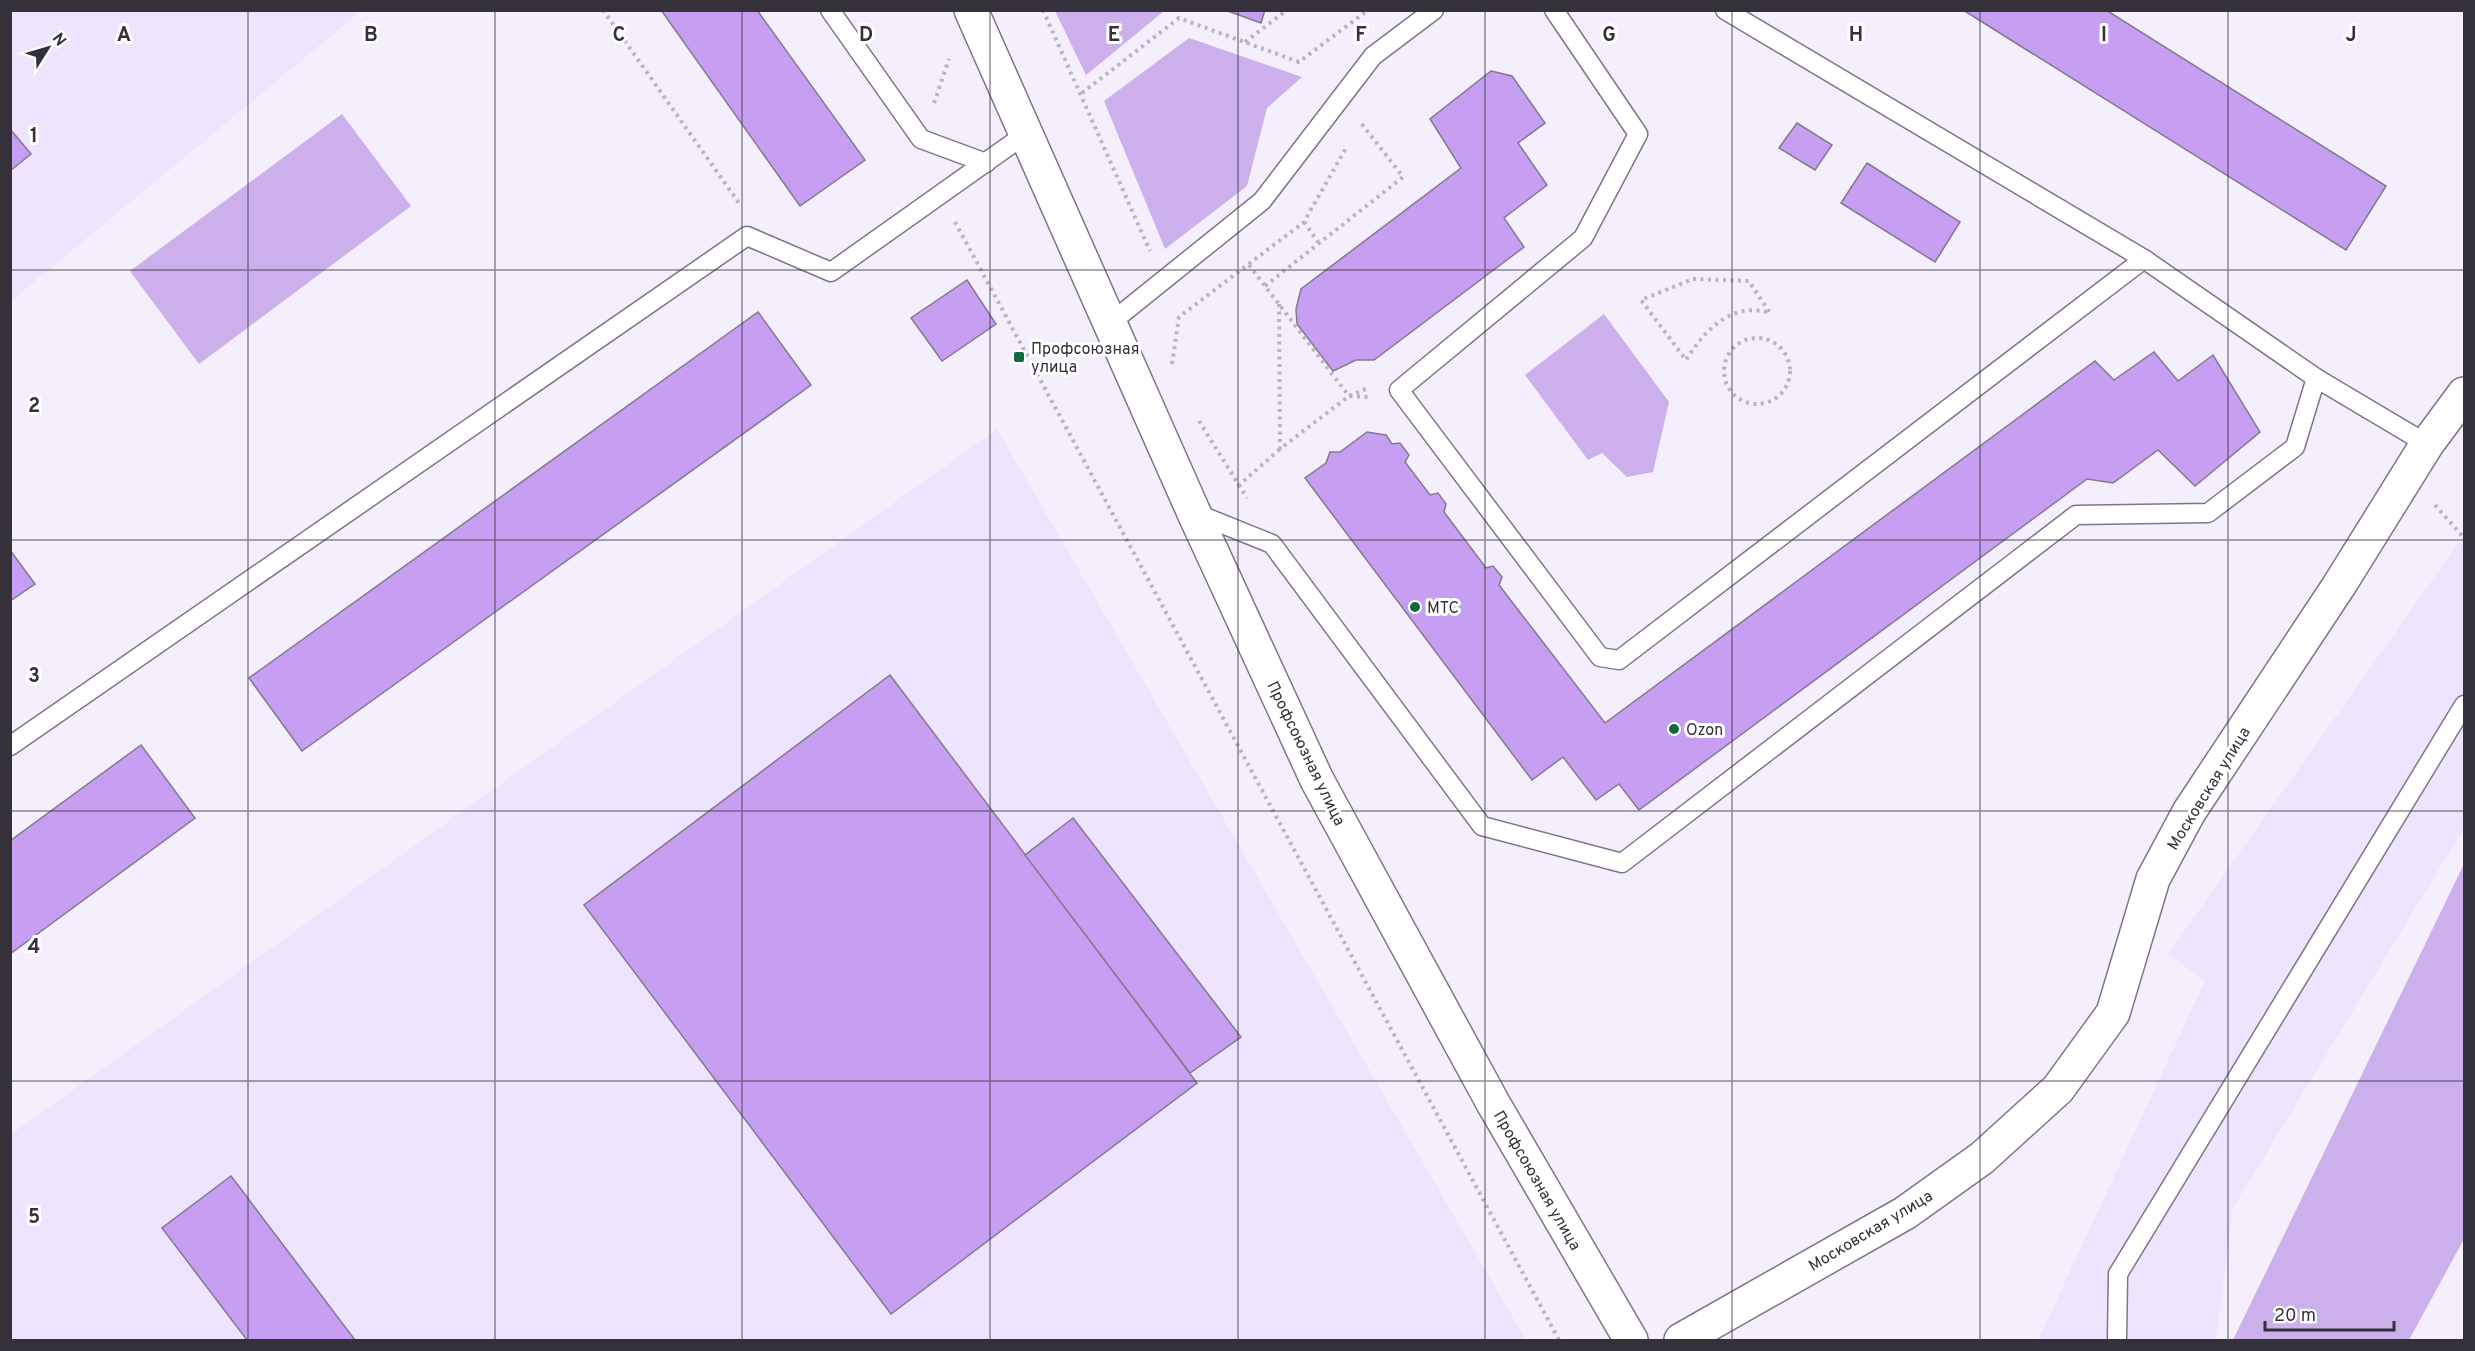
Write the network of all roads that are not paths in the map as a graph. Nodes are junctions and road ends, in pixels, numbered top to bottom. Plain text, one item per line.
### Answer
1 (830, 10) edge
2 (971, 10) edge
3 (1434, 10) edge
4 (1554, 10) edge
5 (1725, 10) edge
6 (1027, 133) junction
7 (986, 163) junction
8 (2144, 259) junction
9 (1109, 324) junction
10 (2316, 378) junction
11 (2464, 393) edge
12 (2427, 444) junction
13 (1194, 513) junction
14 (2464, 705) edge
15 (10, 746) edge
16 (1631, 1341) edge
17 (1681, 1341) edge
18 (2117, 1341) edge

1 - 7 lane
2 - 6 main road, Профсоюзная улица
3 - 9 lane
4 - 8 lane
5 - 8 lane
6 - 7 lane
6 - 9 main road, Профсоюзная улица
7 - 15 lane
8 - 10 lane
9 - 13 main road, Профсоюзная улица
10 - 12 lane
10 - 13 lane
11 - 12 main road, Московская улица
12 - 17 main road, Московская улица
13 - 16 main road, Профсоюзная улица
14 - 18 lane

